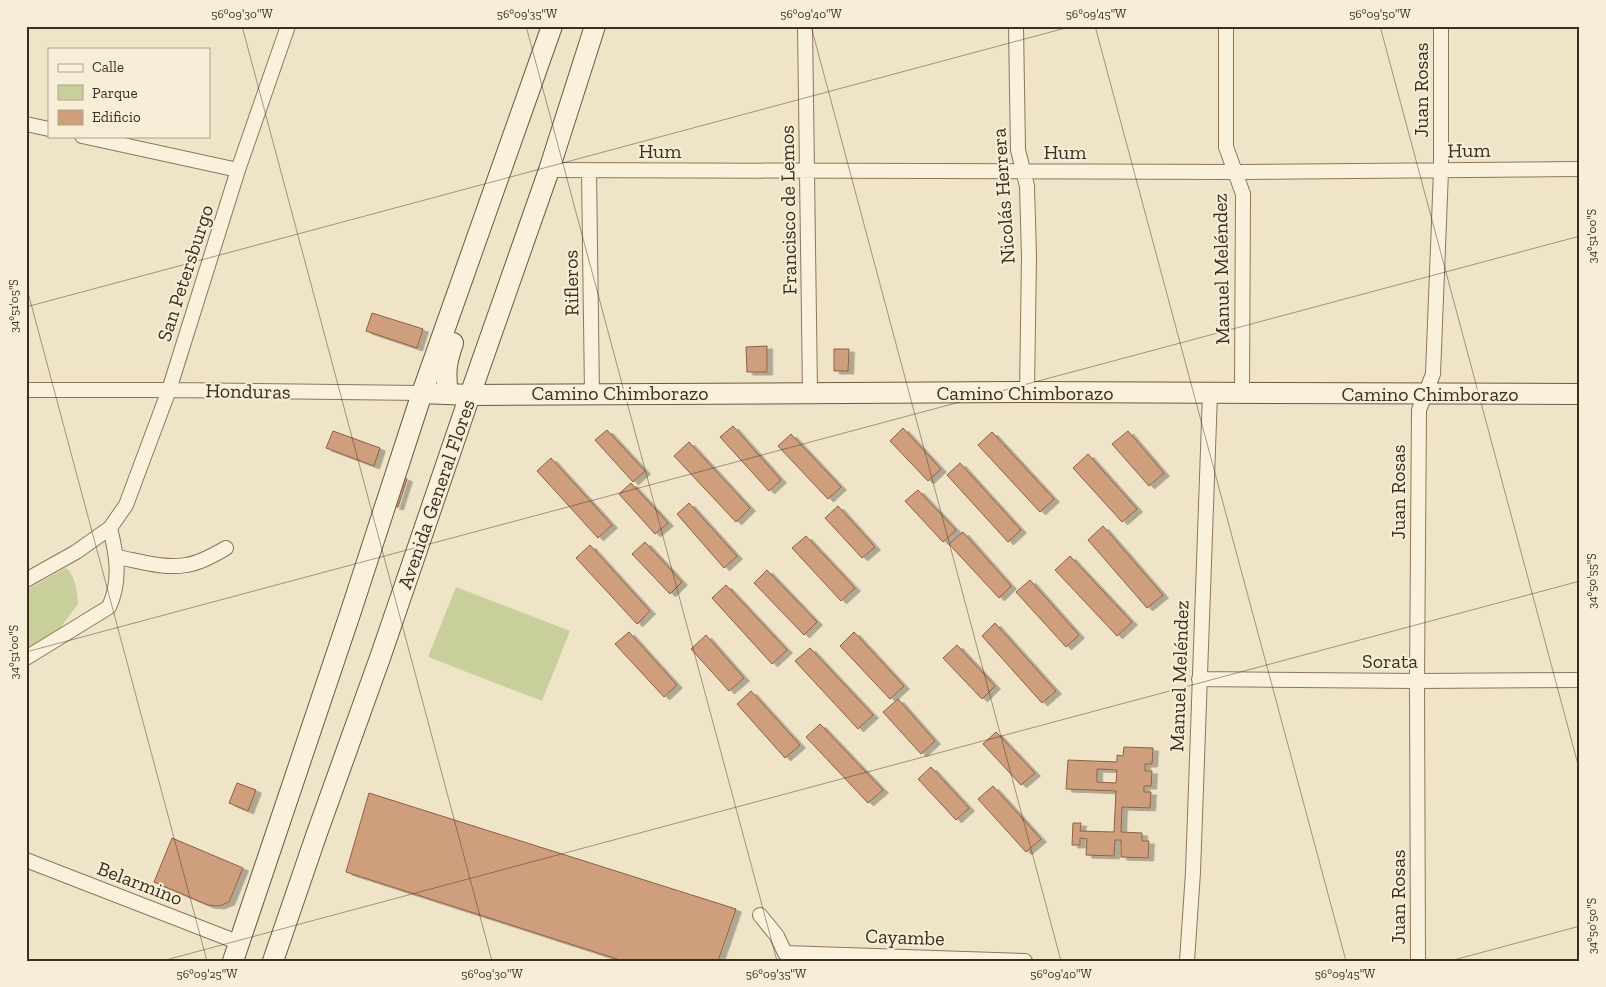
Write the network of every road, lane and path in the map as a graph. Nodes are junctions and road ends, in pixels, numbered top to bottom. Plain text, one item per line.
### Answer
1 (288, 26) edge
2 (552, 26) edge
3 (595, 26) edge
4 (805, 26) edge
5 (1016, 26) edge
6 (1226, 26) edge
7 (1441, 26) edge
8 (26, 124) edge
9 (48, 129) edge
10 (91, 138) edge
11 (1580, 169) edge
12 (238, 170) junction
13 (549, 170) junction
14 (589, 171) junction
15 (1441, 171) junction
16 (808, 172) junction
17 (1023, 172) junction
18 (1235, 172) junction
19 (494, 188) junction
20 (26, 390) edge
21 (168, 390) junction
22 (1027, 392) junction
23 (422, 393) junction
24 (810, 393) junction
25 (1210, 393) junction
26 (1242, 393) junction
27 (448, 394) junction
28 (592, 394) junction
29 (1425, 394) junction
30 (1580, 394) edge
31 (470, 395) junction
32 (110, 528) junction
33 (226, 548) dead end
34 (117, 557) junction
35 (26, 580) edge
36 (26, 658) edge
37 (1199, 679) junction
38 (1580, 680) edge
39 (1417, 681) junction
40 (26, 860) edge
41 (760, 915) dead end
42 (236, 952) edge
43 (829, 958) edge
44 (273, 961) edge
45 (1025, 961) edge
46 (1187, 961) edge
47 (1418, 961) edge

1 - 12 street, San Petersburgo
2 - 19 main road
3 - 13 main road, Avenida General Flores
4 - 16 street, Francisco de Lemos
5 - 17 street, Nicolás Herrera
6 - 18 street, Manuel Meléndez
7 - 15 street, Juan Rosas
8 - 9 street
10 - 12 street
11 - 15 street, Hum
12 - 21 street, San Petersburgo
13 - 14 street, Hum
13 - 31 main road, Avenida General Flores
14 - 16 street, Hum
14 - 28 street, Rifleros
15 - 18 street, Hum
15 - 29 street, Juan Rosas
16 - 17 street, Hum
16 - 24 street, Francisco de Lemos
17 - 18 street, Hum
17 - 22 street, Nicolás Herrera
18 - 26 street, Manuel Meléndez
19 - 23 main road
19 - 27 main road
20 - 21 street, Honduras
21 - 23 street, Honduras
21 - 32 street, San Petersburgo
22 - 24 main road, Camino Chimborazo
22 - 25 main road, Camino Chimborazo
23 - 27 main road, Honduras
23 - 42 main road
24 - 28 main road, Camino Chimborazo
25 - 26 main road, Camino Chimborazo
25 - 37 street, Manuel Meléndez
26 - 29 main road, Camino Chimborazo
27 - 31 main road, Honduras
28 - 31 main road, Camino Chimborazo
29 - 30 main road, Camino Chimborazo
29 - 39 street, Juan Rosas
31 - 44 main road, Avenida General Flores
32 - 34 street
32 - 35 street, San Petersburgo
33 - 34 street
34 - 36 street
37 - 39 street, Sorata
37 - 46 street, Manuel Meléndez
38 - 39 street, Sorata
39 - 47 street, Juan Rosas
40 - 42 street, Belarmino
41 - 43 street, Cayambe
43 - 45 street, Cayambe

